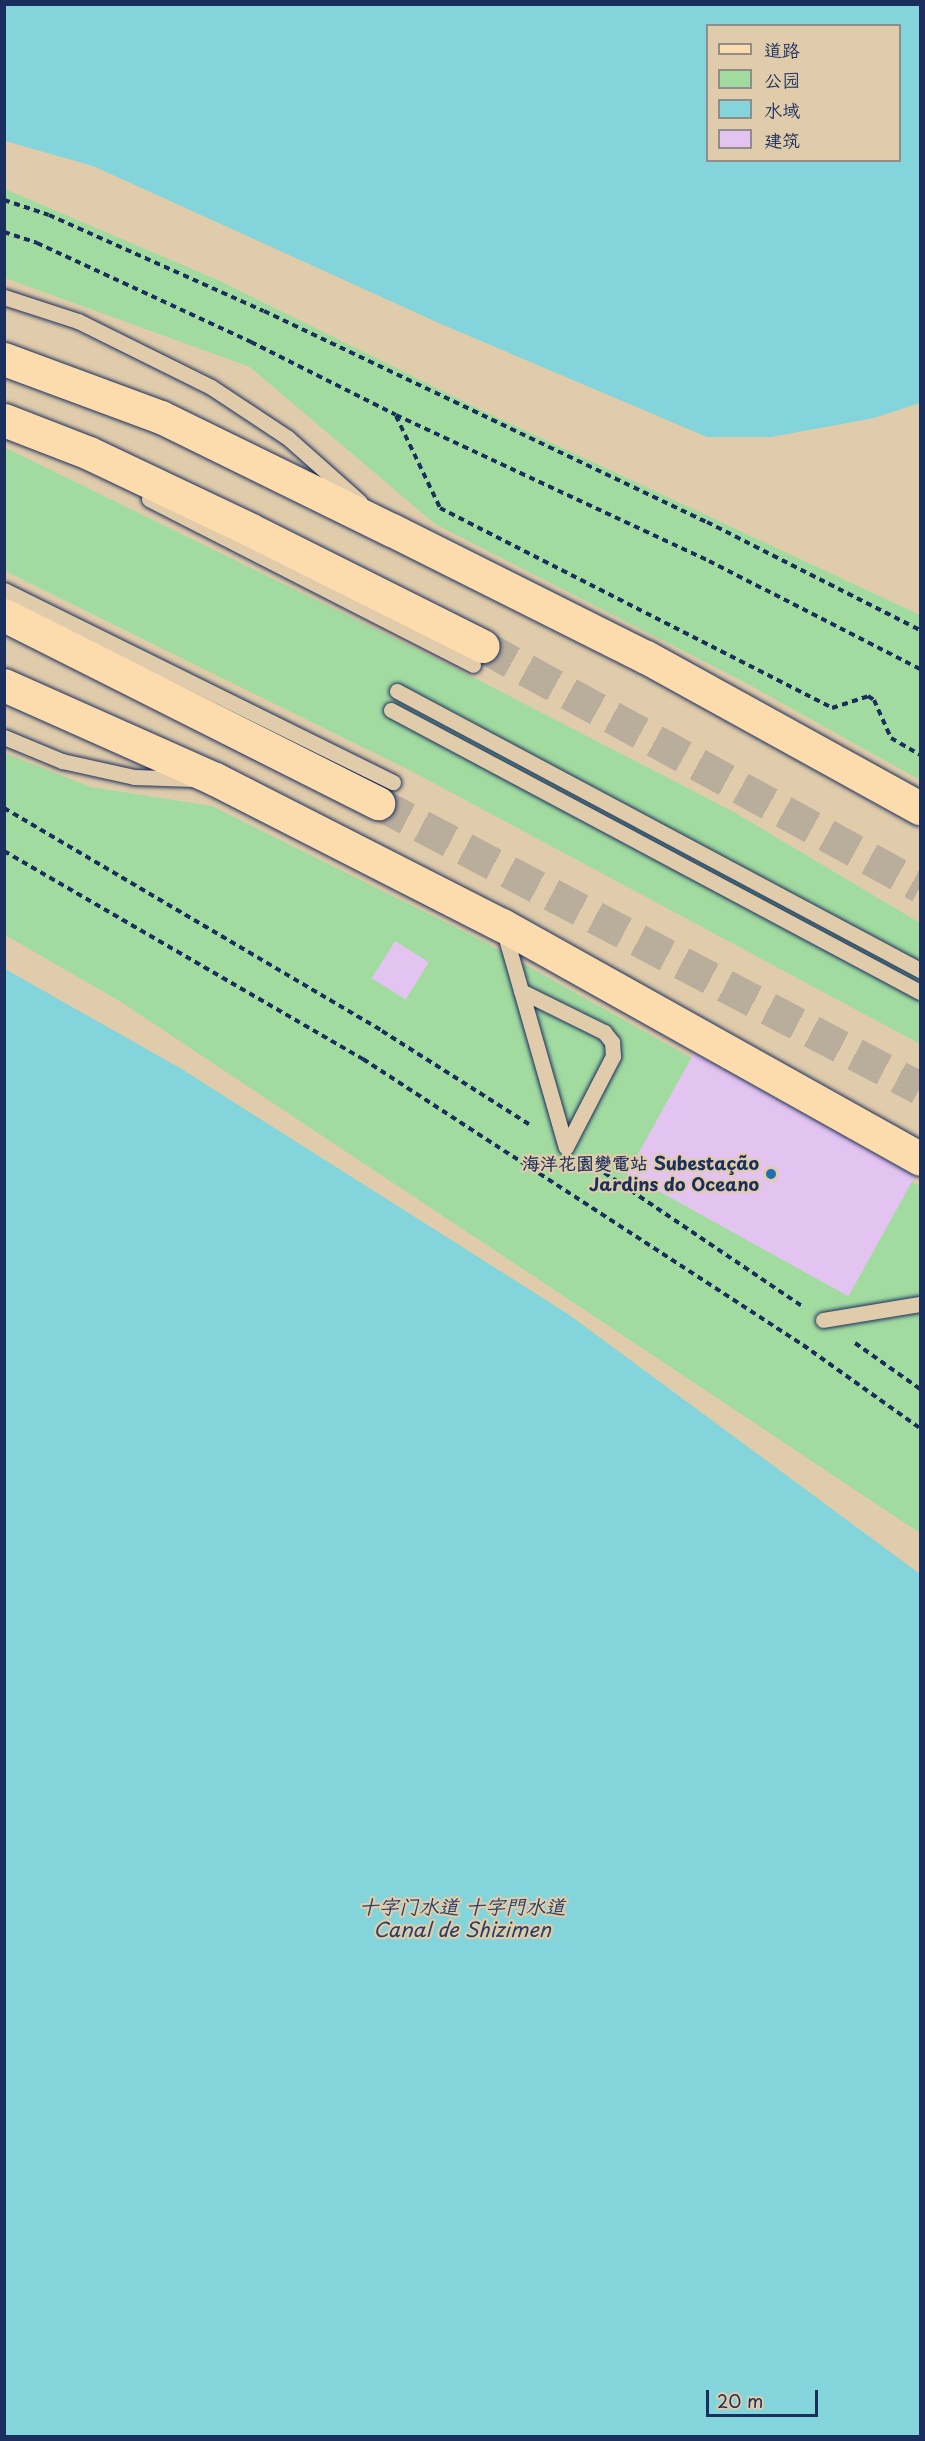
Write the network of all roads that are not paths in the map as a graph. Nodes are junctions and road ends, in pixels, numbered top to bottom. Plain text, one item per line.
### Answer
1 (4, 297) edge
2 (4, 359) edge
3 (4, 420) edge
4 (4, 433) edge
5 (392, 530) junction
6 (4, 590) edge
7 (4, 615) edge
8 (478, 656) joint
9 (4, 685) edge
10 (398, 691) dead end
11 (392, 710) dead end
12 (4, 737) edge
13 (215, 779) junction
14 (386, 793) joint
15 (921, 808) edge
16 (502, 925) junction
17 (921, 970) edge
18 (521, 991) junction
19 (921, 992) edge
20 (921, 1159) edge
21 (921, 1304) edge
22 (823, 1320) road end

1 - 5 lane
2 - 5 main road
3 - 8 main road
4 - 8 lane
5 - 15 main road
6 - 14 lane
7 - 14 main road
9 - 13 main road
10 - 17 lane
11 - 19 lane
12 - 13 lane
13 - 16 main road
16 - 18 lane
16 - 20 main road
18 - 18 lane
21 - 22 lane

